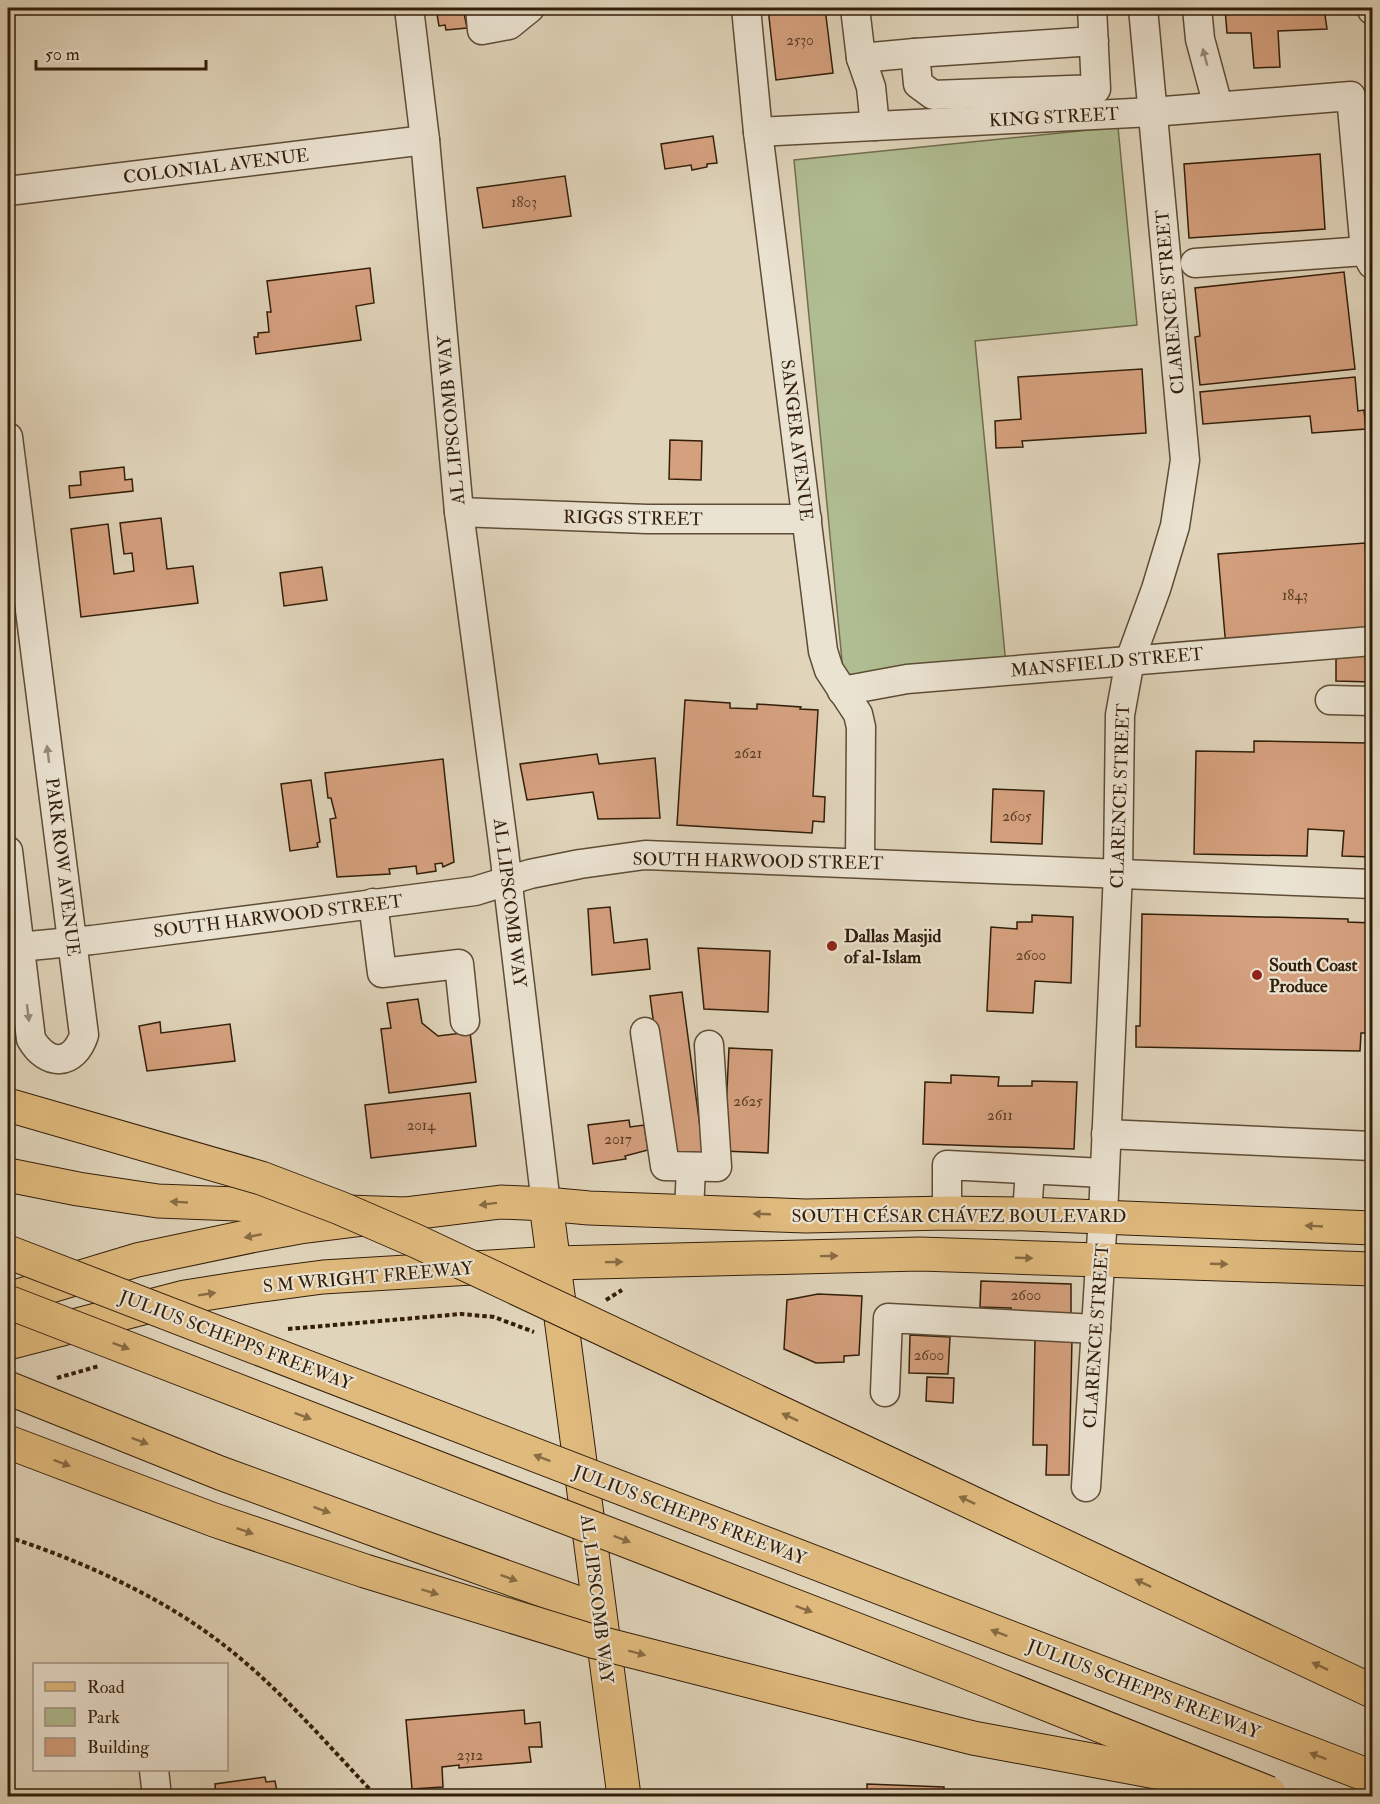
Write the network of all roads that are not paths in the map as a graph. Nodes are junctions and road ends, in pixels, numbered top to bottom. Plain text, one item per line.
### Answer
1 (409, 8) edge
2 (480, 8) edge
3 (530, 8) edge
4 (746, 8) edge
5 (855, 8) edge
6 (1092, 8) edge
7 (1143, 8) edge
8 (1197, 8) edge
9 (1094, 41) junction
10 (915, 52) junction
11 (861, 58) junction
12 (1218, 106) junction
13 (1152, 112) junction
14 (875, 126) junction
15 (758, 132) junction
16 (424, 140) junction
17 (8, 191) edge
18 (1369, 257) edge
19 (1195, 263) dead end
20 (8, 437) edge
21 (459, 512) junction
22 (807, 519) junction
23 (16, 563) edge
24 (1372, 641) edge
25 (1130, 660) junction
26 (842, 691) junction
27 (1330, 700) dead end
28 (1372, 701) edge
29 (8, 851) edge
30 (860, 863) junction
31 (1118, 872) junction
32 (507, 881) junction
33 (1372, 884) edge
34 (373, 903) junction
35 (72, 942) junction
36 (14, 948) edge
37 (465, 1021) dead end
38 (645, 1032) dead end
39 (709, 1045) dead end
40 (8, 1105) edge
41 (1106, 1134) junction
42 (1372, 1146) edge
43 (691, 1167) junction
44 (1030, 1170) junction
45 (1104, 1173) junction
46 (8, 1175) edge
47 (546, 1204) junction
48 (689, 1212) junction
49 (947, 1213) junction
50 (405, 1214) junction
51 (1027, 1214) junction
52 (1103, 1216) junction
53 (1372, 1228) edge
54 (8, 1252) edge
55 (1100, 1260) junction
56 (555, 1263) junction
57 (1372, 1269) edge
58 (8, 1300) edge
59 (1096, 1329) junction
60 (8, 1343) edge
61 (8, 1388) edge
62 (885, 1392) dead end
63 (8, 1442) edge
64 (1086, 1487) dead end
65 (598, 1610) junction
66 (1372, 1691) edge
67 (154, 1771) edge
68 (1372, 1777) edge
69 (1273, 1795) edge
70 (157, 1797) edge
71 (624, 1797) edge

1 - 16 street, AL LIPSCOMB WAY
2 - 3 street
4 - 15 street, SANGER AVENUE
5 - 11 street
6 - 9 street
7 - 13 street, CLARENCE STREET
12 -> 8 street
9 - 10 street
9 - 10 street
10 - 11 street
11 - 14 street
12 - 13 street, KING STREET
12 - 18 street, KING STREET
13 - 14 street, KING STREET
13 - 25 street, CLARENCE STREET
14 - 15 street, KING STREET
15 - 22 street, SANGER AVENUE
16 - 17 street, COLONIAL AVENUE
16 - 21 street, AL LIPSCOMB WAY
18 - 19 street
20 - 23 street, PARK ROW AVENUE
21 - 22 street, RIGGS STREET
21 - 32 street, AL LIPSCOMB WAY
22 - 26 street, SANGER AVENUE
35 -> 23 street, PARK ROW AVENUE
24 - 25 street, MANSFIELD STREET
25 - 26 street, MANSFIELD STREET
25 - 31 street, CLARENCE STREET
26 - 30 street, SANGER AVENUE
27 - 28 street
29 - 36 street, PARK ROW AVENUE
30 - 31 street, SOUTH HARWOOD STREET
30 - 32 street, SOUTH HARWOOD STREET
31 - 33 street, SOUTH HARWOOD STREET
31 - 41 street, CLARENCE STREET
32 - 34 street, SOUTH HARWOOD STREET
32 - 47 street, AL LIPSCOMB WAY
34 - 35 street, SOUTH HARWOOD STREET
34 - 37 street
35 - 36 street, SOUTH HARWOOD STREET
36 -> 35 street, PARK ROW AVENUE
38 - 43 street
39 - 43 street
66 -> 40 main road, bridge
41 - 42 street
41 - 45 street, CLARENCE STREET
43 - 48 street
44 - 45 street
44 - 49 street
44 - 51 street
45 - 52 street, CLARENCE STREET
50 -> 46 main road
47 - 48 main road, SOUTH CÉSAR CHÁVEZ BOULEVARD
47 -> 50 main road
47 - 56 main road, AL LIPSCOMB WAY
49 -> 48 main road, SOUTH CÉSAR CHÁVEZ BOULEVARD
49 - 51 main road, SOUTH CÉSAR CHÁVEZ BOULEVARD
50 -> 58 main road
51 - 52 main road, SOUTH CÉSAR CHÁVEZ BOULEVARD
53 -> 52 main road, SOUTH CÉSAR CHÁVEZ BOULEVARD
52 - 55 street, CLARENCE STREET
68 -> 54 main road, JULIUS SCHEPPS FREEWAY, bridge
56 -> 55 main road
55 -> 57 main road
55 - 59 street, CLARENCE STREET
60 -> 56 main road, S M WRIGHT FREEWAY
56 - 65 main road, AL LIPSCOMB WAY
58 -> 69 main road, bridge
59 - 62 street
59 - 64 street, CLARENCE STREET
61 -> 65 main road, bridge
63 -> 69 main road, bridge
65 - 71 main road, AL LIPSCOMB WAY
67 - 70 street

